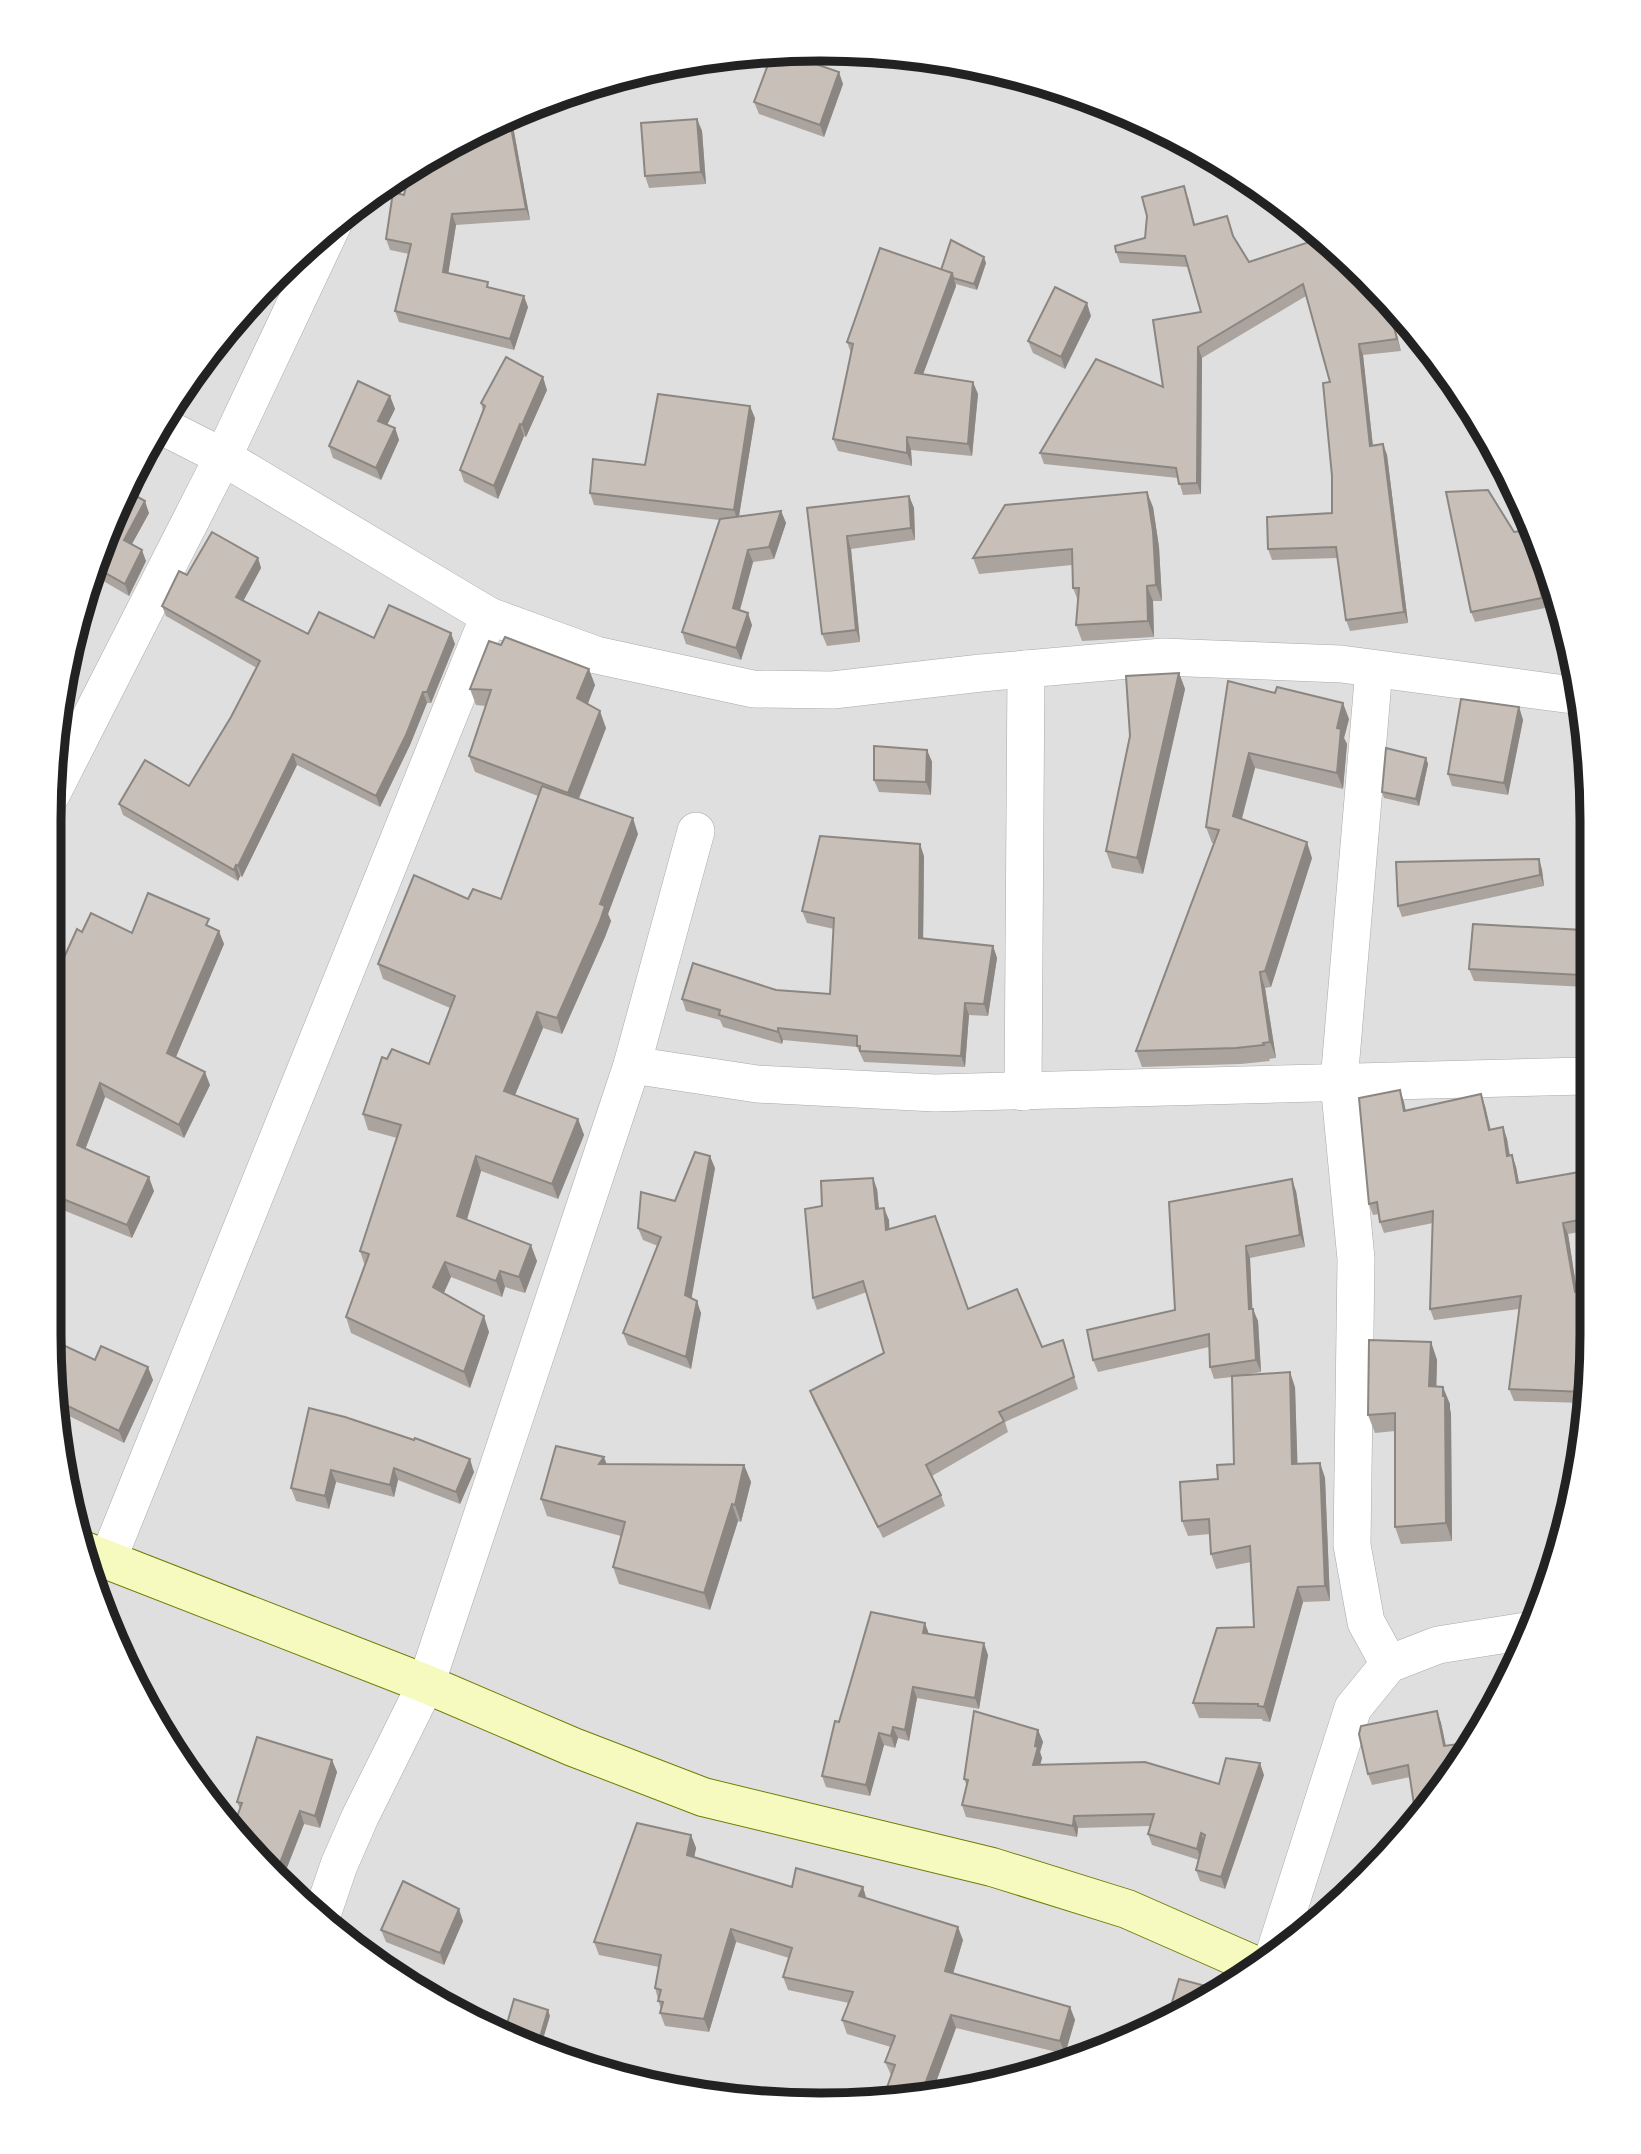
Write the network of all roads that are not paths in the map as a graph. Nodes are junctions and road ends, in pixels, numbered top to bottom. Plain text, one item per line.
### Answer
1 (321, 249) edge
2 (170, 430) edge
3 (223, 457) junction
4 (489, 616) junction
5 (1026, 669) junction
6 (1374, 669) junction
7 (1569, 695) edge
8 (63, 771) edge
9 (696, 831) dead end
10 (632, 1065) junction
11 (1580, 1076) edge
12 (1339, 1082) junction
13 (1023, 1092) junction
14 (95, 1555) edge
15 (1518, 1632) edge
16 (1389, 1664) junction
17 (426, 1684) junction
18 (324, 1908) edge
19 (1279, 1939) edge
20 (1247, 1962) edge

1 - 3 street
2 - 3 street
3 - 4 street
3 - 8 street
4 - 5 street
4 - 14 street
5 - 6 street
5 - 13 street
6 - 7 street
6 - 12 street
9 - 10 street
10 - 13 street
10 - 17 street
11 - 12 street
12 - 13 street
12 - 16 street
14 - 17 main road
15 - 16 street
16 - 19 street
17 - 18 street
17 - 20 main road

